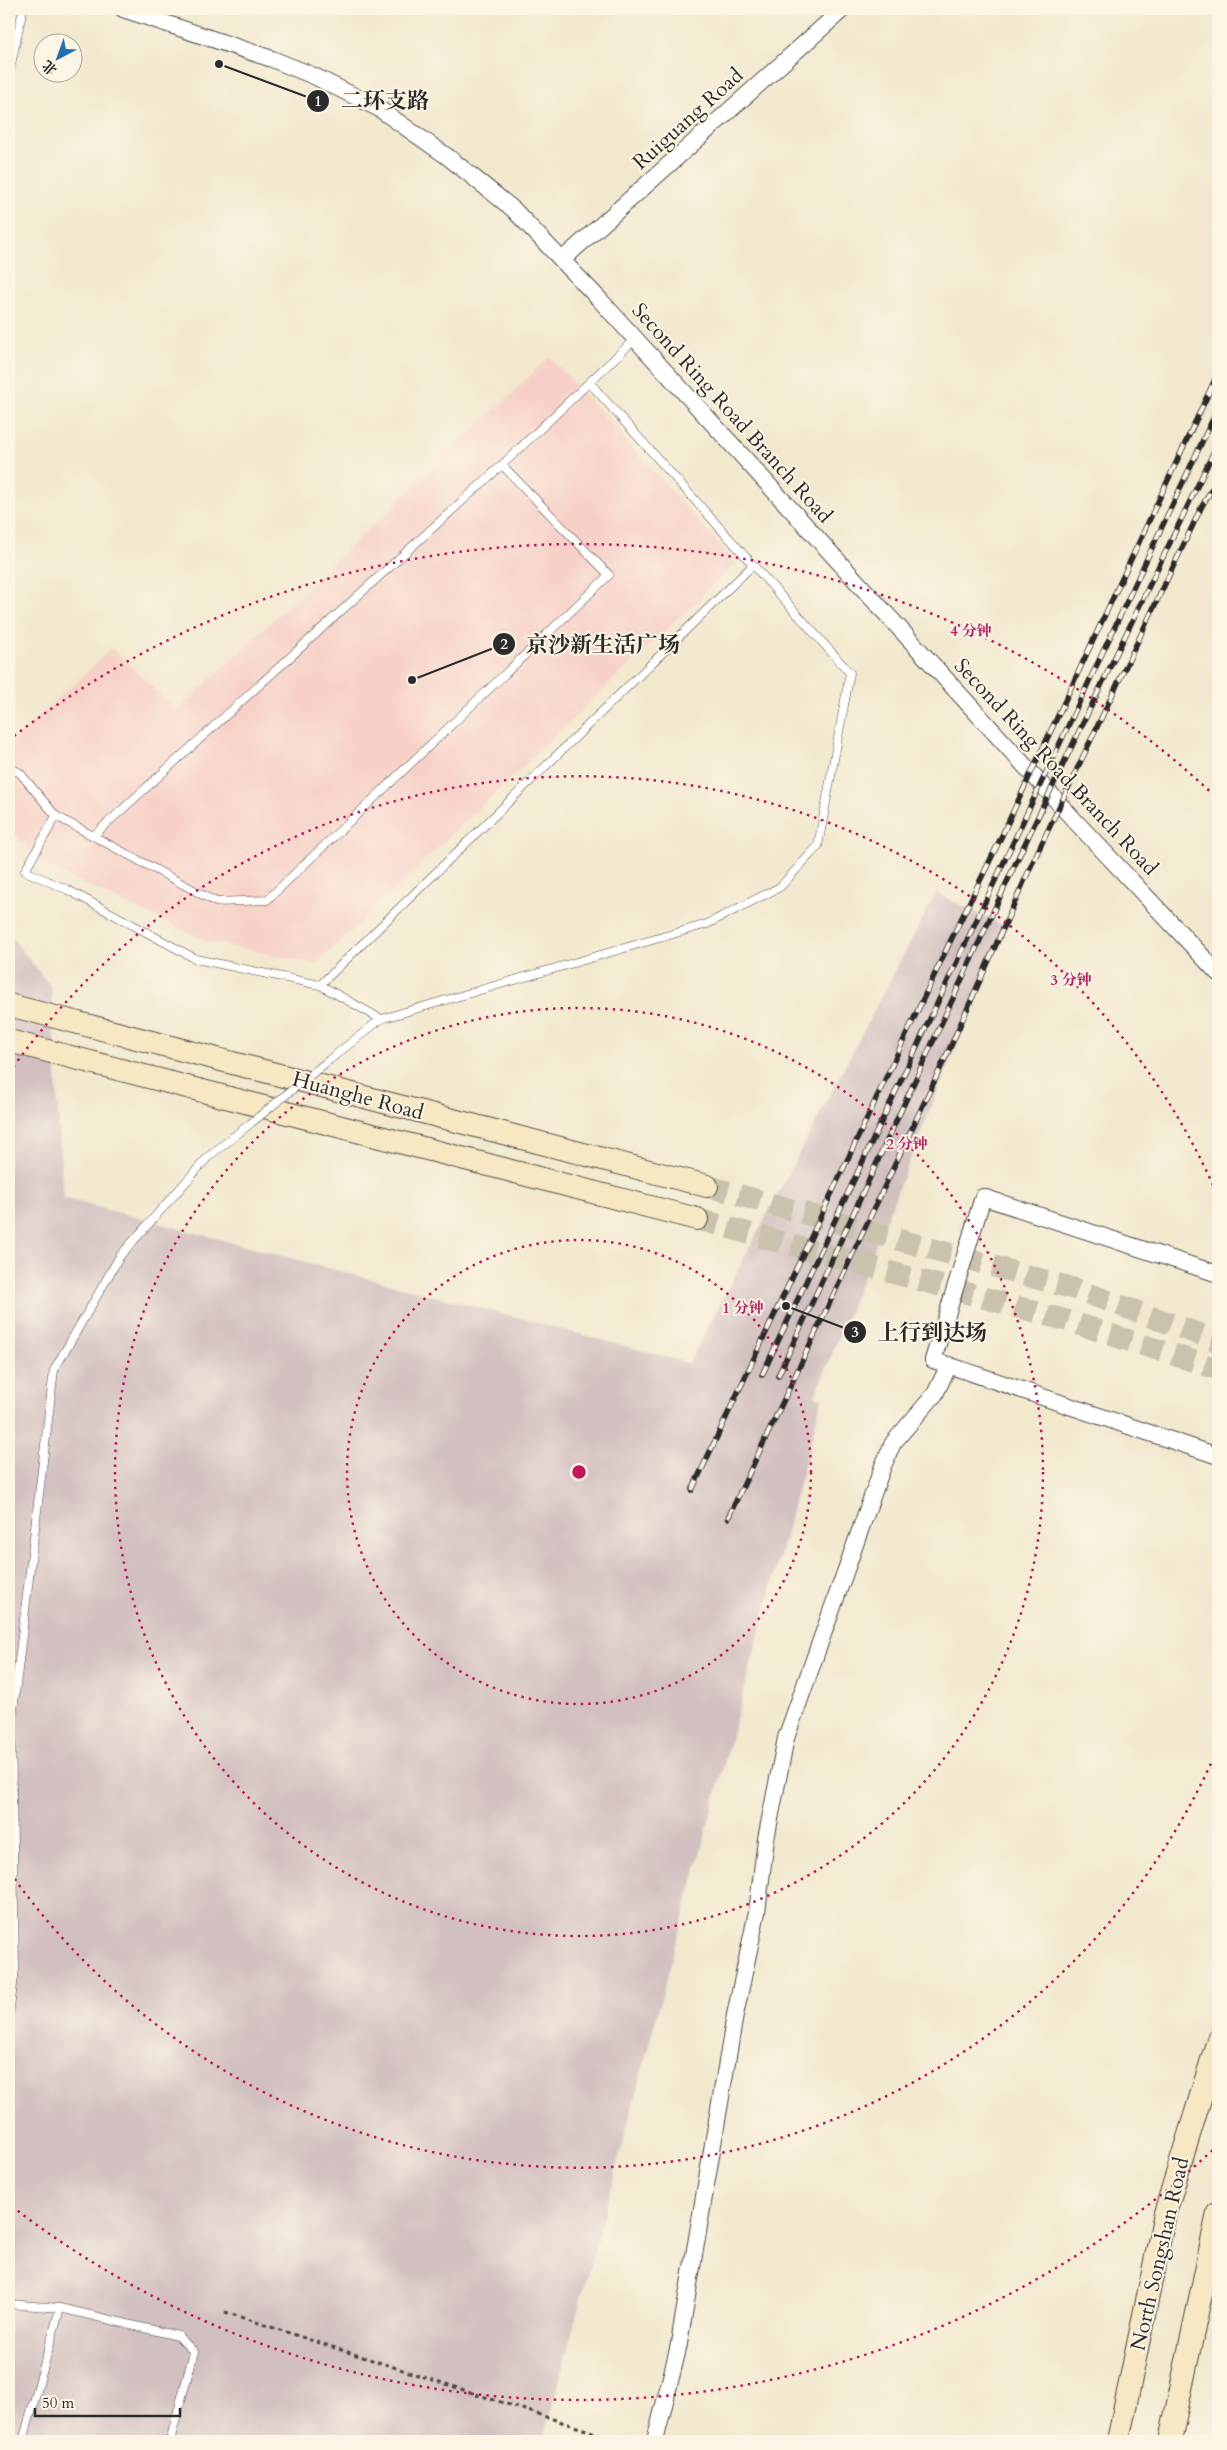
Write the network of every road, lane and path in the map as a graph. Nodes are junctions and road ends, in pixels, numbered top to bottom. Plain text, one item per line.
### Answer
1 (23, 9) edge
2 (123, 9) edge
3 (843, 9) edge
4 (9, 74) edge
5 (562, 260) junction
6 (635, 339) junction
7 (589, 382) junction
8 (502, 465) junction
9 (753, 565) junction
10 (9, 767) edge
11 (56, 816) junction
12 (93, 836) junction
13 (1218, 973) edge
14 (320, 986) junction
15 (9, 1005) edge
16 (381, 1019) junction
17 (9, 1041) edge
18 (708, 1186) tunnel mouth
19 (697, 1219) tunnel mouth
20 (1218, 1274) edge
21 (950, 1365) junction
22 (1218, 1456) edge
23 (9, 2016) edge
24 (1218, 2040) edge
25 (1218, 2213) edge
26 (9, 2304) edge
27 (60, 2308) junction
28 (225, 2312) dead end
29 (23, 2441) edge
30 (170, 2441) edge
31 (620, 2441) edge
32 (655, 2441) edge
33 (1118, 2441) edge
34 (1170, 2441) edge

1 - 4 lane
2 - 5 street, Second Ring Road Branch Road
3 - 5 street, Ruiguang Road
5 - 6 street, Second Ring Road Branch Road
6 - 7 lane
6 - 13 street, Second Ring Road Branch Road
7 - 8 lane
7 - 9 lane
8 - 12 lane
8 - 12 lane
9 - 14 lane
9 - 16 lane
10 - 11 lane
11 - 12 lane
11 - 14 lane
14 - 16 lane
15 - 18 main road, Huanghe Road
16 - 23 lane, bridge
17 - 19 main road, Huanghe Road
20 - 21 street
21 - 22 street
21 - 32 street
24 - 33 main road, North Songshan Road
25 - 34 main road
26 - 27 lane
27 - 29 lane
27 - 30 lane
28 - 31 path

